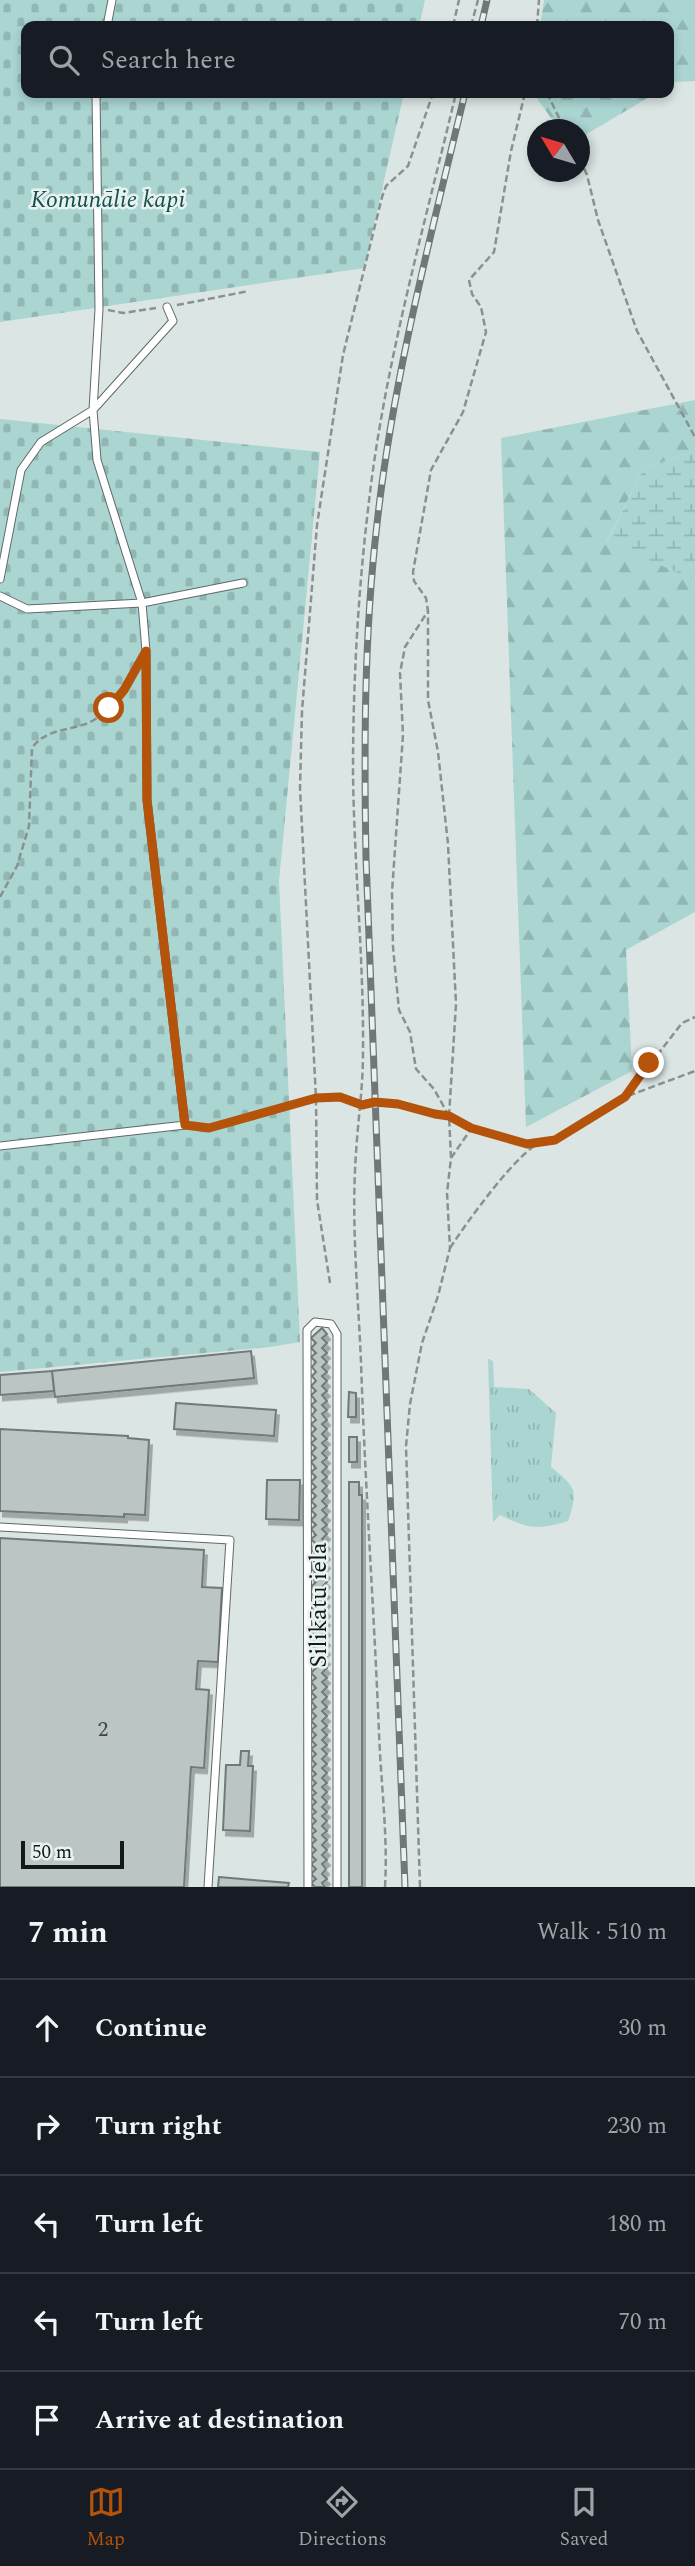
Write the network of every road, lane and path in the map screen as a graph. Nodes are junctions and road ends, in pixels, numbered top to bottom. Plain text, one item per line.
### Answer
1 (112, 0) edge
2 (459, 0) edge
3 (478, 0) edge
4 (539, 0) edge
5 (108, 21) edge
6 (454, 21) edge
7 (472, 21) edge
8 (537, 21) edge
9 (96, 98) edge
10 (431, 98) edge
11 (455, 98) edge
12 (524, 98) edge
13 (549, 98) edge
14 (560, 119) edge
15 (589, 182) edge
16 (167, 307) dead end
17 (93, 410) junction
18 (695, 437) edge
19 (0, 579) edge
20 (243, 583) dead end
21 (0, 596) edge
22 (142, 603) junction
23 (428, 611) junction
24 (146, 651) junction
25 (0, 897) edge
26 (695, 1017) edge
27 (695, 1071) edge
28 (625, 1097) junction
29 (316, 1098) junction
30 (362, 1105) junction
31 (449, 1116) junction
32 (185, 1125) junction
33 (471, 1128) junction
34 (539, 1143) junction
35 (0, 1146) edge
36 (451, 1158) junction
37 (450, 1248) junction
38 (330, 1283) dead end
39 (0, 1527) edge
40 (208, 1887) edge
41 (308, 1887) edge
42 (337, 1887) edge
43 (385, 1887) edge
44 (420, 1887) edge

1 - 5 lane
2 - 6 path
3 - 7 path
4 - 8 path
9 - 17 lane
10 - 29 path
11 - 30 path
12 - 23 path
13 - 14 path
15 - 18 path
16 - 17 lane
17 - 19 lane
17 - 22 lane
20 - 22 lane
21 - 22 lane
22 - 24 lane
23 - 31 path
23 - 31 path
24 - 25 path
24 - 32 lane
26 - 28 path
27 - 28 path
28 - 34 path
29 - 30 path
29 - 32 path
29 - 38 path
30 - 31 path
30 - 43 path
31 - 33 path
31 - 36 path
32 - 35 lane
33 - 34 path
33 - 36 path
34 - 37 path
36 - 37 path
37 - 44 path
39 - 40 lane
41 - 42 lane, Silikātu iela

